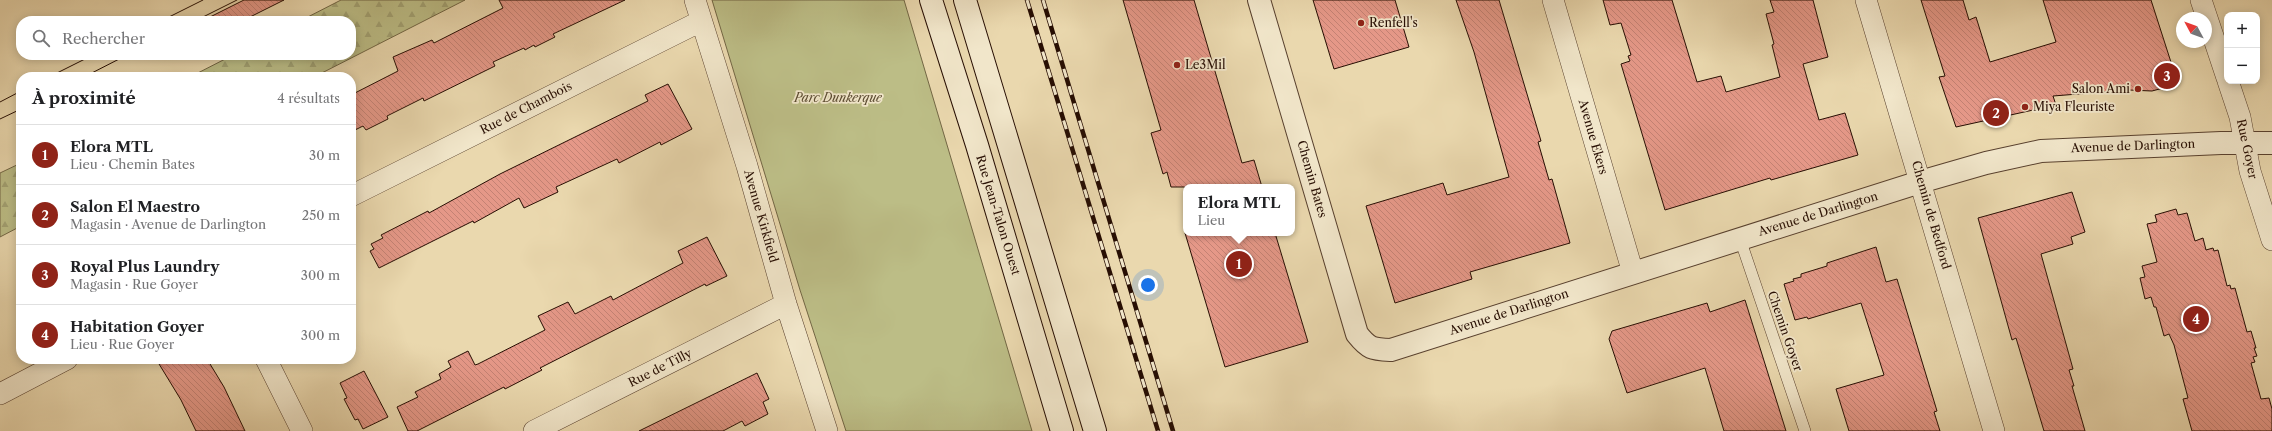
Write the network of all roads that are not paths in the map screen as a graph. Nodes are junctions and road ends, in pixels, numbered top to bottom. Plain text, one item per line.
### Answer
1 (695, 0) edge
2 (930, 0) edge
3 (965, 0) edge
4 (1259, 0) edge
5 (1553, 0) edge
6 (1866, 0) edge
7 (2201, 0) edge
8 (701, 21) junction
9 (2224, 71) edge
10 (2228, 84) edge
11 (2244, 142) junction
12 (2272, 142) edge
13 (1920, 182) junction
14 (356, 194) edge
15 (1740, 239) junction
16 (2272, 240) edge
17 (1633, 273) junction
18 (786, 304) junction
19 (1376, 350) joint
20 (57, 364) edge
21 (268, 364) edge
22 (0, 394) edge
23 (302, 431) edge
24 (534, 431) edge
25 (827, 431) edge
26 (1062, 431) edge
27 (1095, 431) edge
28 (1805, 431) edge
29 (1994, 431) edge

1 - 8 street, Avenue Kirkfield
2 - 26 street, Rue Jean-Talon Ouest
3 - 27 street
4 - 19 street, Chemin Bates
5 - 17 street, Avenue Ekers
6 - 13 street, Chemin de Bedford
7 - 9 street, Rue Goyer
8 - 14 street, Rue de Chambois
8 - 18 street, Avenue Kirkfield
10 - 11 street, Rue Goyer
11 - 12 street, Avenue de Darlington
11 - 13 street, Avenue de Darlington
11 - 16 street, Rue Goyer
13 - 15 street, Avenue de Darlington
13 - 29 street, Chemin de Bedford
15 - 17 street, Avenue de Darlington
15 - 28 lane, Chemin Goyer
17 - 19 street, Avenue de Darlington
18 - 24 street, Rue de Tilly
18 - 25 street, Avenue Kirkfield
20 - 22 street
21 - 23 street

